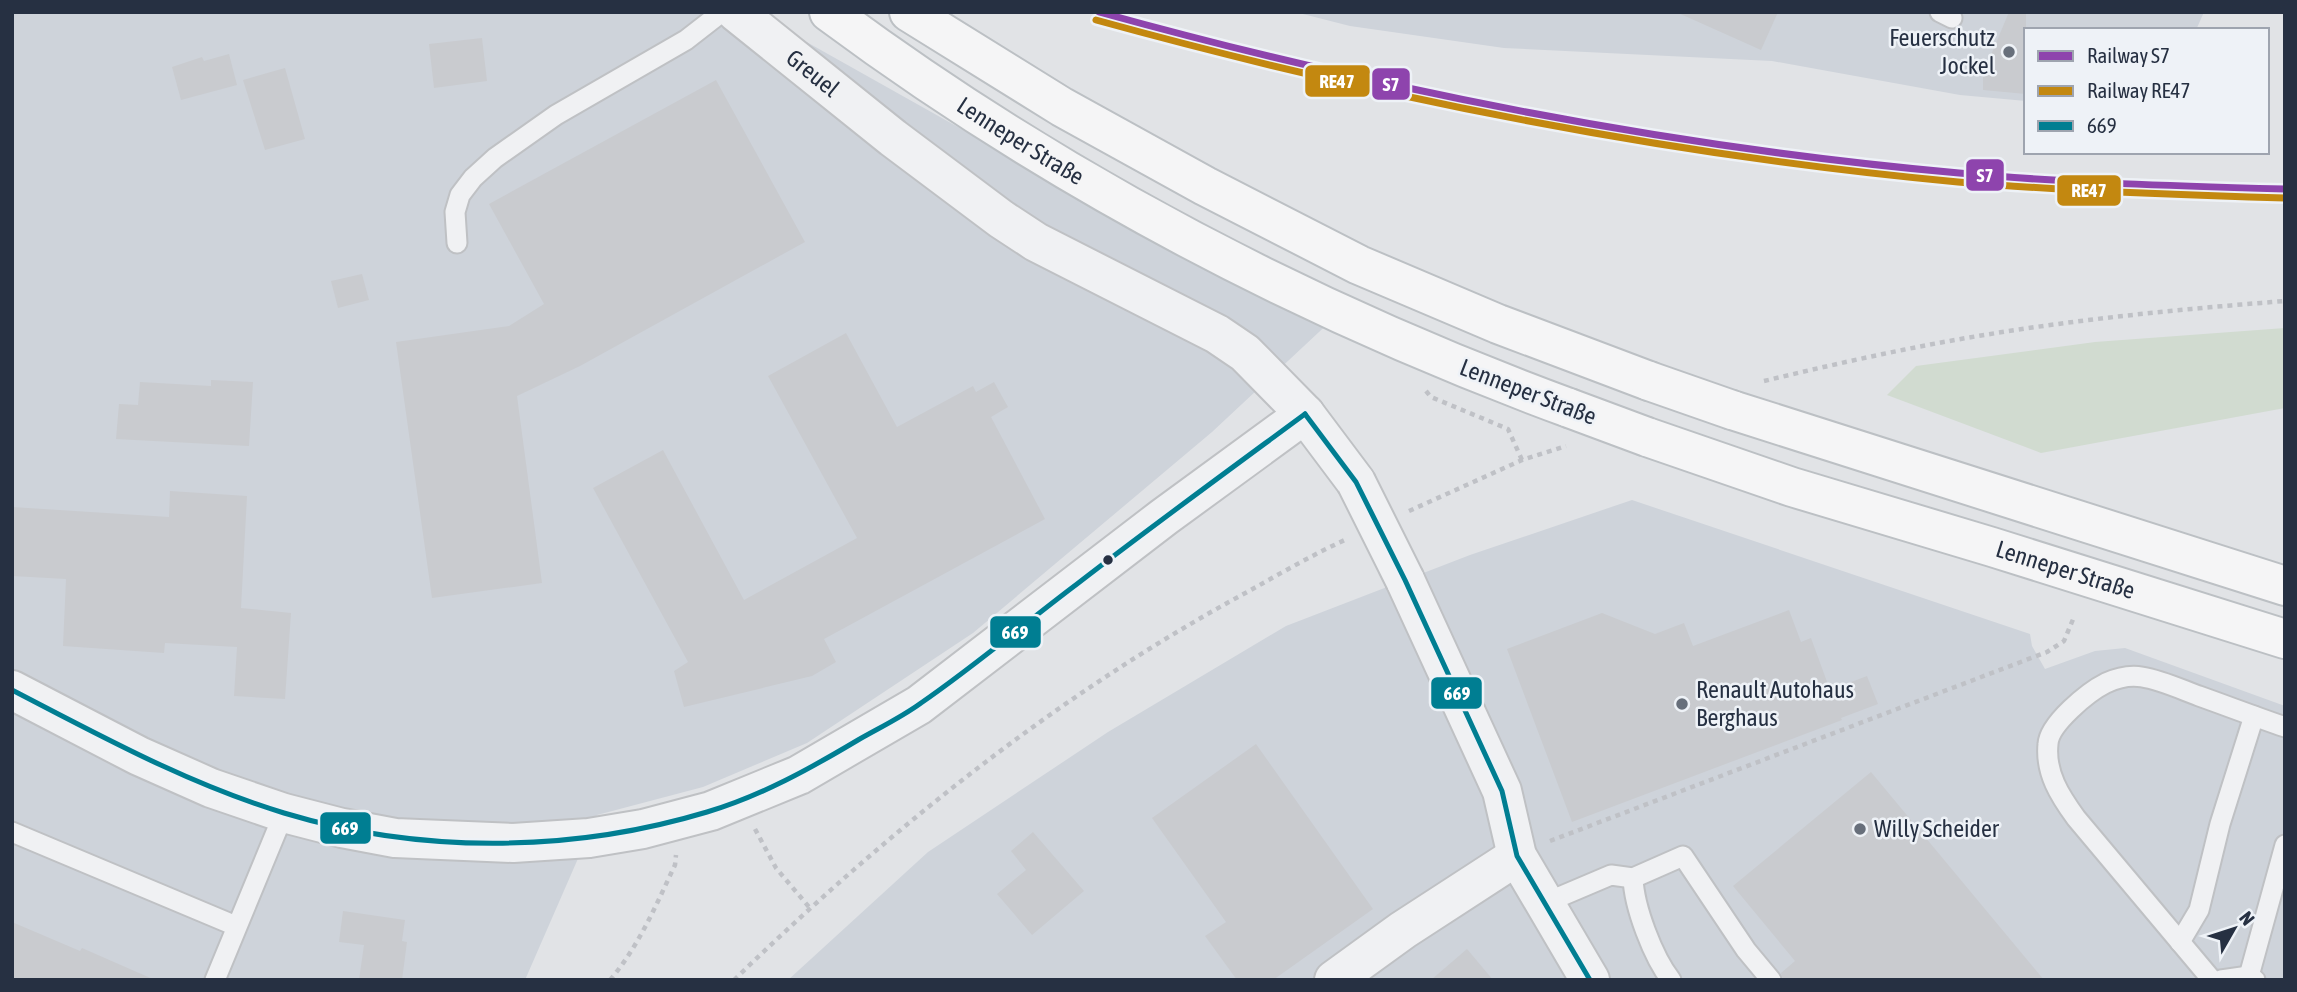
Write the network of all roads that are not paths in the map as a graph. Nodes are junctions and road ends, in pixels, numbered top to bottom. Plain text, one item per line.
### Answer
1 (722, 12) edge
2 (736, 12) edge
3 (829, 12) edge
4 (911, 13) edge
5 (457, 243) dead end
6 (1305, 414) junction
7 (2285, 586) edge
8 (2285, 639) edge
9 (12, 690) edge
10 (2253, 716) junction
11 (2285, 727) edge
12 (284, 813) junction
13 (12, 832) edge
14 (2285, 845) edge
15 (1517, 856) junction
16 (1633, 878) junction
17 (1545, 903) junction
18 (236, 926) junction
19 (2180, 942) junction
20 (2252, 978) edge
21 (215, 980) edge
22 (1334, 980) edge
23 (1590, 980) edge
24 (1671, 980) edge
25 (1771, 980) edge
26 (2212, 980) edge
27 (2221, 980) edge

1 - 5 lane
2 - 6 street, Greuel
3 - 8 main road, Lenneper Straße, bridge
4 - 7 main road, Lenneper Straße, bridge
6 - 12 street
6 - 15 street, Greuel, bridge
9 - 12 street
10 - 11 lane
10 - 19 lane
10 - 19 lane
12 - 18 lane
13 - 18 lane
14 - 20 lane
15 - 17 street, Greuel
15 - 22 street
16 - 17 lane
16 - 24 lane
16 - 25 lane
17 - 23 street, Greuel
18 - 21 lane
19 - 26 lane
20 - 27 lane

